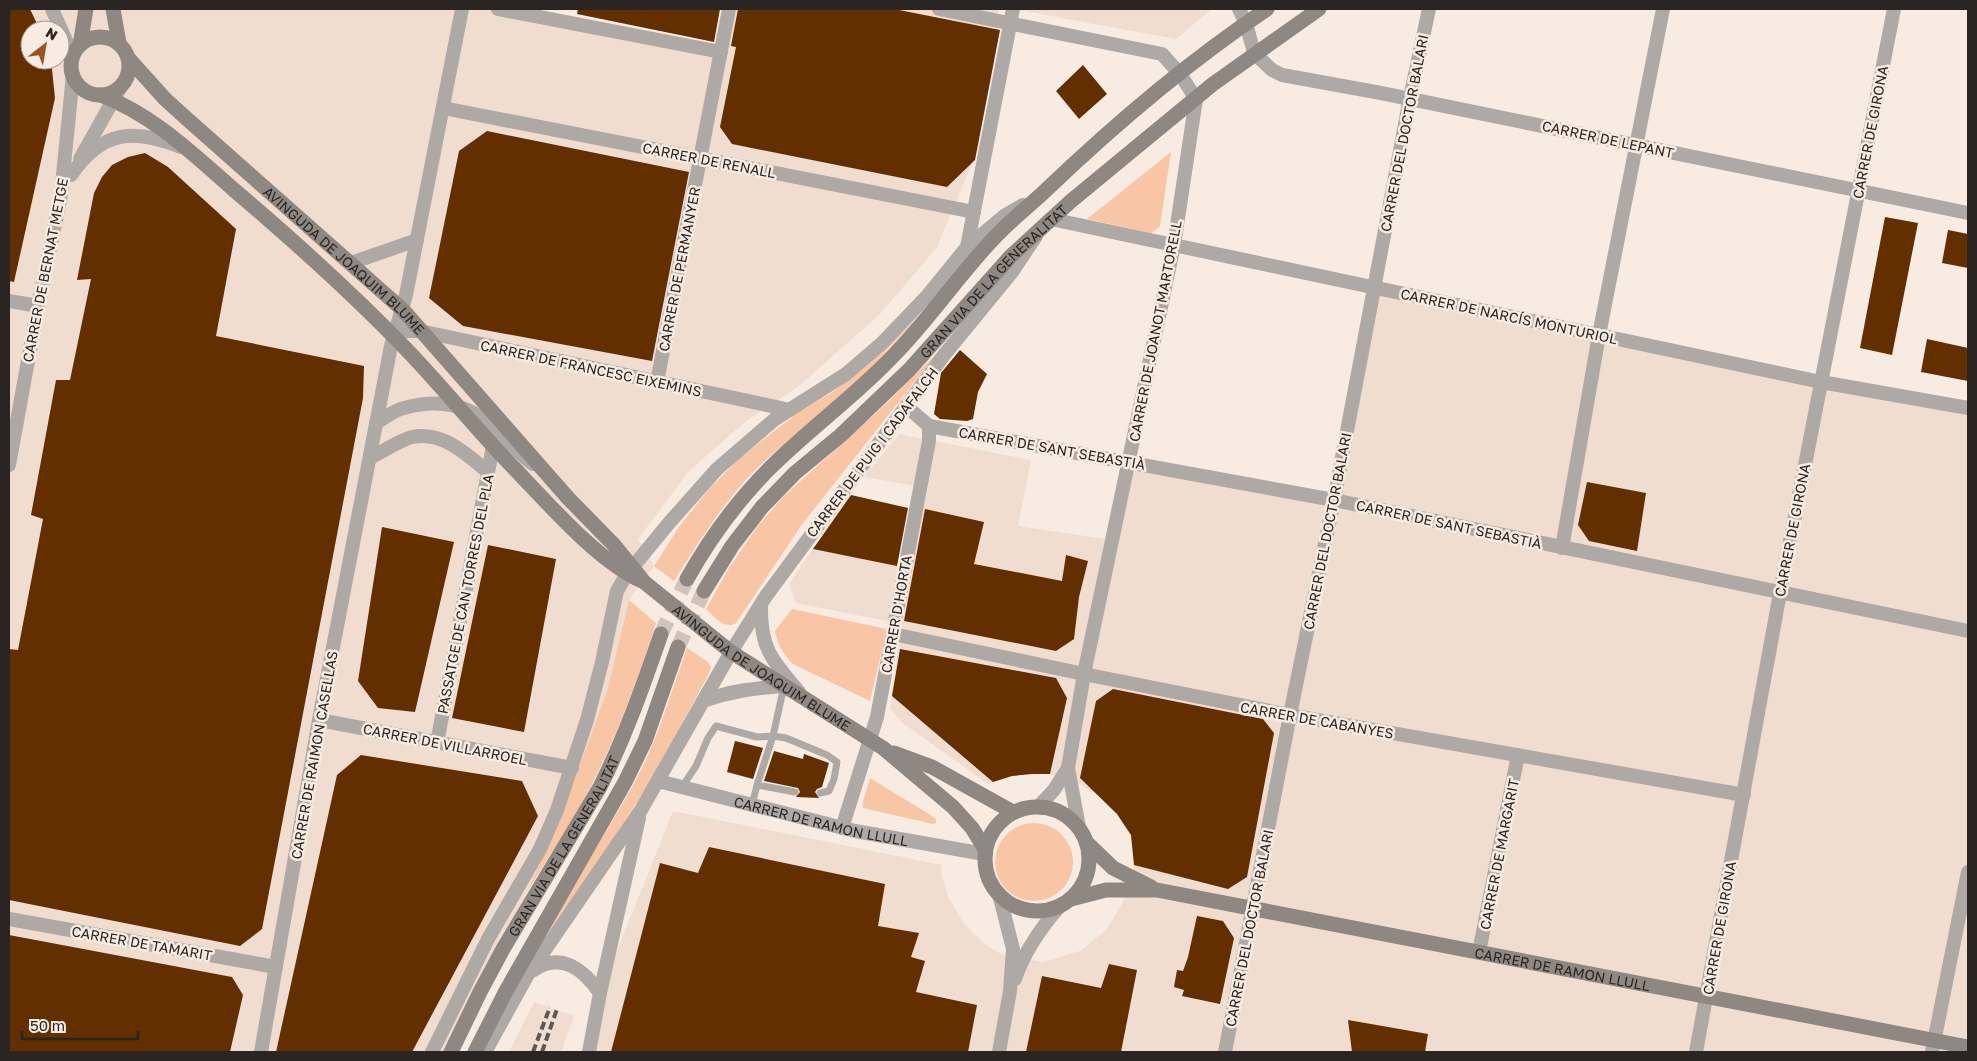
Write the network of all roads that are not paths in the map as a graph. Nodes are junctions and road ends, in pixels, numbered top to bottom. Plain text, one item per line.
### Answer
1 (52, 9) edge
2 (86, 9) edge
3 (113, 9) edge
4 (462, 9) edge
5 (498, 9) edge
6 (729, 9) edge
7 (939, 9) edge
8 (1013, 9) edge
9 (1239, 9) edge
10 (1267, 9) edge
11 (1319, 9) edge
12 (1429, 9) edge
13 (1663, 9) edge
14 (1894, 9) edge
15 (1010, 23) junction
16 (1246, 23) junction
17 (119, 43) junction
18 (76, 51) junction
19 (721, 52) junction
20 (1254, 53) junction
21 (129, 59) junction
22 (1180, 74) junction
23 (73, 75) junction
24 (111, 94) junction
25 (1410, 98) junction
26 (1196, 99) junction
27 (443, 108) junction
28 (1637, 145) junction
29 (187, 149) junction
30 (700, 158) junction
31 (71, 175) junction
32 (1859, 191) junction
33 (1042, 194) junction
34 (61, 195) junction
35 (974, 212) junction
36 (1968, 213) edge
37 (1051, 219) junction
38 (1039, 230) junction
39 (417, 240) junction
40 (1174, 245) junction
41 (967, 247) junction
42 (351, 263) junction
43 (1373, 287) junction
44 (9, 301) edge
45 (38, 306) junction
46 (402, 310) junction
47 (420, 331) junction
48 (393, 335) junction
49 (1599, 335) junction
50 (657, 382) junction
51 (1821, 382) junction
52 (455, 404) junction
53 (906, 406) junction
54 (1968, 408) edge
55 (790, 410) junction
56 (376, 423) junction
57 (929, 426) junction
58 (493, 446) junction
59 (370, 458) junction
60 (1128, 462) junction
61 (9, 465) edge
62 (488, 472) junction
63 (547, 474) junction
64 (1334, 500) junction
65 (1562, 548) junction
66 (630, 570) junction
67 (687, 579) tunnel mouth
68 (704, 591) tunnel mouth
69 (1780, 593) junction
70 (761, 604) junction
71 (1968, 631) edge
72 (661, 634) tunnel mouth
73 (893, 634) junction
74 (678, 647) tunnel mouth
75 (731, 652) junction
76 (1084, 674) junction
77 (784, 686) junction
78 (804, 699) junction
79 (703, 701) junction
80 (1290, 715) junction
81 (319, 720) junction
82 (773, 736) junction
83 (870, 740) junction
84 (437, 742) junction
85 (883, 748) junction
86 (1518, 756) junction
87 (572, 768) junction
88 (1068, 768) junction
89 (658, 781) junction
90 (757, 785) junction
91 (682, 787) junction
92 (795, 792) dead end
93 (820, 793) dead end
94 (1744, 795) junction
95 (752, 805) junction
96 (1038, 807) junction
97 (641, 810) junction
98 (1013, 812) junction
99 (842, 828) junction
100 (1079, 828) junction
101 (1086, 842) junction
102 (985, 852) junction
103 (1968, 872) edge
104 (1157, 890) junction
105 (999, 894) junction
106 (1065, 903) junction
107 (1253, 909) junction
108 (9, 919) edge
109 (1480, 952) junction
110 (276, 967) junction
111 (531, 971) junction
112 (1010, 991) junction
113 (600, 993) junction
114 (1707, 997) junction
115 (1933, 1046) edge
116 (1968, 1047) edge
117 (261, 1052) edge
118 (432, 1052) edge
119 (451, 1052) edge
120 (475, 1052) edge
121 (485, 1052) edge
122 (589, 1052) edge
123 (999, 1052) edge
124 (1225, 1052) edge
125 (1696, 1052) edge

1 - 18 street
2 - 18 main road
3 - 17 main road
4 - 27 street, CARRER DE RAIMON CASELLAS
5 - 19 street
6 - 19 street, CARRER DE PERMANYER
7 - 15 street
8 - 15 street
9 - 16 street
10 - 16 main road, GRAN VIA DE LA GENERALITAT
11 - 20 main road, GRAN VIA DE LA GENERALITAT
12 - 25 street, CARRER DEL DOCTOR BALARI
13 - 28 street
14 - 32 street, CARRER DE GIRONA
15 - 22 street
15 - 35 street
16 - 20 street
16 - 22 main road, GRAN VIA DE LA GENERALITAT
17 - 18 main road
17 - 21 main road
18 - 23 main road
19 - 30 street, CARRER DE PERMANYER
20 - 25 street, CARRER DE LEPANT
20 - 26 main road, GRAN VIA DE LA GENERALITAT
21 - 24 main road
21 - 42 main road, AVINGUDA DE JOAQUIM BLUME
22 - 26 street
22 - 33 main road, GRAN VIA DE LA GENERALITAT
23 - 24 main road
23 - 34 street, CARRER DE BERNAT METGE
24 - 29 main road, AVINGUDA DE JOAQUIM BLUME
24 - 31 street
25 - 28 street, CARRER DE LEPANT
25 - 43 street, CARRER DEL DOCTOR BALARI
26 - 37 main road, GRAN VIA DE LA GENERALITAT
26 - 40 street, CARRER DE JOANOT MARTORELL
27 - 30 street, CARRER DE RENALL
27 - 39 street, CARRER DE RAIMON CASELLAS
28 - 32 street, CARRER DE LEPANT
28 - 49 street
29 - 31 street
29 - 48 main road, AVINGUDA DE JOAQUIM BLUME
30 - 35 street, CARRER DE RENALL
30 - 50 street, CARRER DE PERMANYER
31 - 34 street
32 - 36 street, CARRER DE LEPANT
32 - 51 street, CARRER DE GIRONA
33 - 41 street
33 - 67 main road, GRAN VIA DE LA GENERALITAT
34 - 45 street, CARRER DE BERNAT METGE
35 - 41 street
37 - 38 main road, GRAN VIA DE LA GENERALITAT
37 - 40 street, CARRER DE NARCÍS MONTURIOL
38 - 53 street, CARRER DE PUIG I CADAFALCH
38 - 68 main road, GRAN VIA DE LA GENERALITAT
39 - 42 street
39 - 46 street, CARRER DE RAIMON CASELLAS
40 - 43 street, CARRER DE NARCÍS MONTURIOL
40 - 60 street, CARRER DE JOANOT MARTORELL
41 - 55 street
42 - 46 main road, AVINGUDA DE JOAQUIM BLUME
43 - 49 street, CARRER DE NARCÍS MONTURIOL
43 - 64 street, CARRER DEL DOCTOR BALARI
44 - 45 street
45 - 61 street, CARRER DE BERNAT METGE
46 - 47 main road, AVINGUDA DE JOAQUIM BLUME
46 - 48 street, CARRER DE RAIMON CASELLAS
47 - 48 street, CARRER DE FRANCESC EIXEMINS
47 - 50 street, CARRER DE FRANCESC EIXEMINS
47 - 63 main road, AVINGUDA DE JOAQUIM BLUME
48 - 52 main road, AVINGUDA DE JOAQUIM BLUME
48 - 56 street, CARRER DE RAIMON CASELLAS
49 - 51 street, CARRER DE NARCÍS MONTURIOL
49 - 65 street
50 - 55 street, CARRER DE FRANCESC EIXEMINS
51 - 54 street, CARRER DE NARCÍS MONTURIOL
51 - 69 street, CARRER DE GIRONA
52 - 56 street
52 - 58 main road, AVINGUDA DE JOAQUIM BLUME
52 - 63 street, AVINGUDA DE JOAQUIM BLUME
53 - 57 street
53 - 70 street, CARRER DE PUIG I CADAFALCH
55 - 66 street
56 - 59 street, CARRER DE RAIMON CASELLAS
57 - 60 street, CARRER DE SANT SEBASTIÀ
57 - 73 street, CARRER D'HORTA
58 - 62 street, PASSATGE DE CAN TORRES DEL PLA
58 - 66 main road, AVINGUDA DE JOAQUIM BLUME
59 - 62 street
59 - 81 street, CARRER DE RAIMON CASELLAS
60 - 64 street, CARRER DE SANT SEBASTIÀ
60 - 76 street, CARRER DE JOANOT MARTORELL
62 - 84 street, PASSATGE DE CAN TORRES DEL PLA
63 - 66 main road, AVINGUDA DE JOAQUIM BLUME
64 - 65 street, CARRER DE SANT SEBASTIÀ
64 - 80 street, CARRER DEL DOCTOR BALARI
65 - 69 street, CARRER DE SANT SEBASTIÀ
66 - 75 main road, AVINGUDA DE JOAQUIM BLUME
66 - 87 street
69 - 71 street, CARRER DE SANT SEBASTIÀ
69 - 94 street, CARRER DE GIRONA
70 - 75 street, CARRER DE PUIG I CADAFALCH
70 - 78 street
72 - 119 main road, GRAN VIA DE LA GENERALITAT
73 - 76 street, CARRER DE CABANYES
73 - 83 street, CARRER D'HORTA
74 - 120 main road, GRAN VIA DE LA GENERALITAT
75 - 77 main road, AVINGUDA DE JOAQUIM BLUME
75 - 79 street, CARRER DE PUIG I CADAFALCH
76 - 80 street, CARRER DE CABANYES
76 - 88 street, CARRER DE JOANOT MARTORELL
77 - 78 main road, AVINGUDA DE JOAQUIM BLUME
77 - 79 street
77 - 82 lane
78 - 83 main road, AVINGUDA DE JOAQUIM BLUME
79 - 89 street, CARRER DE PUIG I CADAFALCH
80 - 86 street, CARRER DE CABANYES
80 - 107 street, CARRER DEL DOCTOR BALARI
81 - 84 street, CARRER DE VILLARROEL
81 - 110 street, CARRER DE RAIMON CASELLAS
82 - 90 lane
82 - 91 lane
82 - 93 lane
83 - 85 main road, AVINGUDA DE JOAQUIM BLUME
83 - 99 street, CARRER D'HORTA
84 - 87 street, CARRER DE VILLARROEL
85 - 98 main road
85 - 102 main road
86 - 94 street, CARRER DE CABANYES
86 - 109 street, CARRER DE MARGARIT
87 - 118 street
88 - 96 street, CARRER DE JOANOT MARTORELL
88 - 100 street, CARRER DE JOANOT MARTORELL
89 - 91 street, CARRER DE RAMON LLULL
89 - 97 street, CARRER DE PUIG I CADAFALCH
90 - 92 lane
90 - 95 lane
91 - 95 street, CARRER DE RAMON LLULL
94 - 114 street, CARRER DE GIRONA
95 - 99 street, CARRER DE RAMON LLULL
96 - 98 main road
96 - 100 main road
97 - 111 street, CARRER DE PUIG I CADAFALCH
97 - 113 street, CARRER DE PUIG I CADAFALCH
98 - 102 main road
99 - 102 street, CARRER DE RAMON LLULL
100 - 101 main road
101 - 104 main road
101 - 106 main road
102 - 105 main road
103 - 115 street
104 - 106 main road
104 - 107 main road, CARRER DE RAMON LLULL
105 - 106 main road
105 - 112 street
106 - 112 street
107 - 109 main road, CARRER DE RAMON LLULL
107 - 124 street, CARRER DEL DOCTOR BALARI
108 - 110 street, CARRER DE TAMARIT
109 - 114 main road, CARRER DE RAMON LLULL
110 - 117 street, CARRER DE RAIMON CASELLAS
111 - 113 street
111 - 121 street, CARRER DE PUIG I CADAFALCH
112 - 123 street
113 - 122 street, CARRER DE PUIG I CADAFALCH
114 - 115 main road, CARRER DE RAMON LLULL
114 - 125 street, CARRER DE GIRONA
115 - 116 main road, CARRER DE RAMON LLULL

